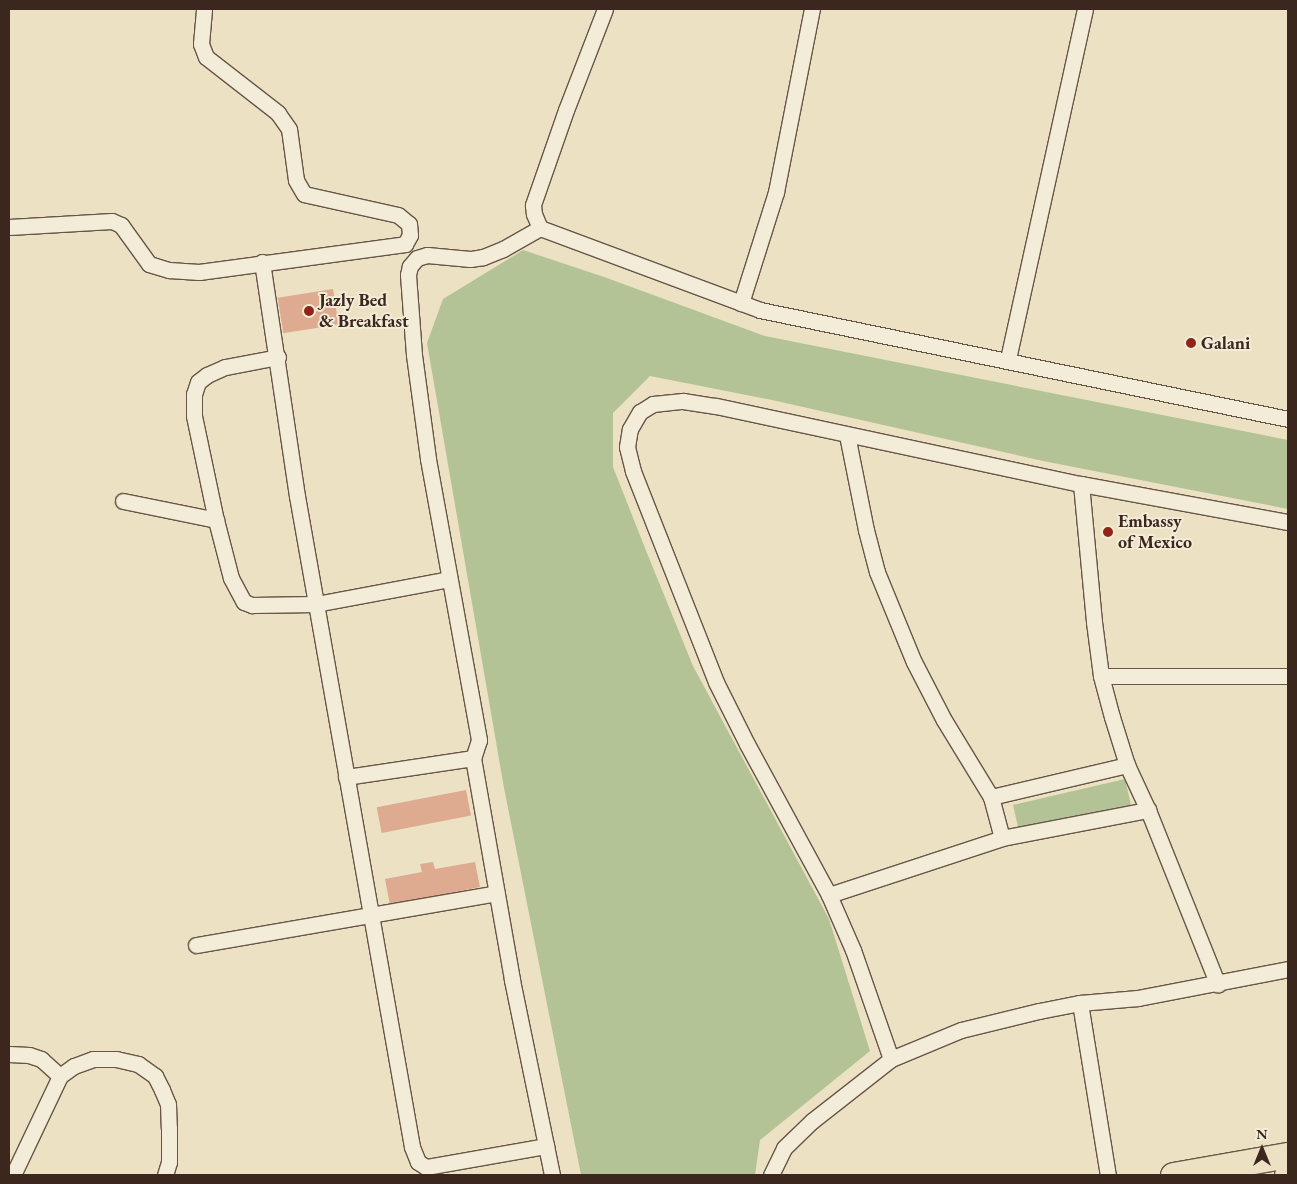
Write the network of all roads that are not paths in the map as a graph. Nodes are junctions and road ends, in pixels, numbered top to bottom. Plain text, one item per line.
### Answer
1 (204, 9) edge
2 (605, 9) edge
3 (812, 9) edge
4 (1085, 9) edge
5 (9, 227) edge
6 (540, 228) junction
7 (405, 244) junction
8 (417, 258) junction
9 (262, 262) junction
10 (741, 303) junction
11 (278, 356) junction
12 (1008, 359) junction
13 (1288, 419) edge
14 (847, 435) junction
15 (1081, 484) junction
16 (123, 501) dead end
17 (216, 520) junction
18 (1288, 522) edge
19 (449, 579) junction
20 (316, 604) junction
21 (1101, 676) junction
22 (1288, 676) edge
23 (473, 758) junction
24 (1127, 765) junction
25 (346, 777) junction
26 (991, 797) junction
27 (1148, 810) junction
28 (1002, 838) junction
29 (496, 893) junction
30 (829, 895) junction
31 (370, 917) junction
32 (196, 945) dead end
33 (1288, 969) edge
34 (1218, 984) junction
35 (1080, 1003) junction
36 (9, 1054) edge
37 (890, 1059) junction
38 (60, 1076) junction
39 (546, 1146) junction
40 (1288, 1154) edge
41 (13, 1175) edge
42 (166, 1175) edge
43 (552, 1175) edge
44 (771, 1175) edge
45 (1108, 1175) edge
46 (1173, 1175) edge

1 - 7 street
2 - 6 street
3 - 10 street
4 - 12 street
5 - 9 street
6 - 8 street
6 - 10 street
7 - 8 street
7 - 9 street
8 - 19 street
9 - 11 street
10 - 12 street
11 - 17 street
11 - 20 street
12 - 13 street
14 - 15 street
14 - 26 street
14 - 30 street
15 - 18 street
15 - 21 street
16 - 17 street
17 - 20 street
19 - 20 street
19 - 23 street
20 - 25 street
21 - 22 street
21 - 24 street
23 - 25 street
23 - 29 street
24 - 26 street
24 - 27 street
25 - 31 street
26 - 28 street
27 - 28 street
27 - 34 street
28 - 30 street
29 - 31 street
29 - 39 street
30 - 37 street
31 - 32 street
31 - 39 street
33 - 34 street
34 - 35 street
35 - 37 street
35 - 45 street
36 - 38 street
37 - 44 street
38 - 41 street
38 - 42 street
39 - 43 street
40 - 46 main road

